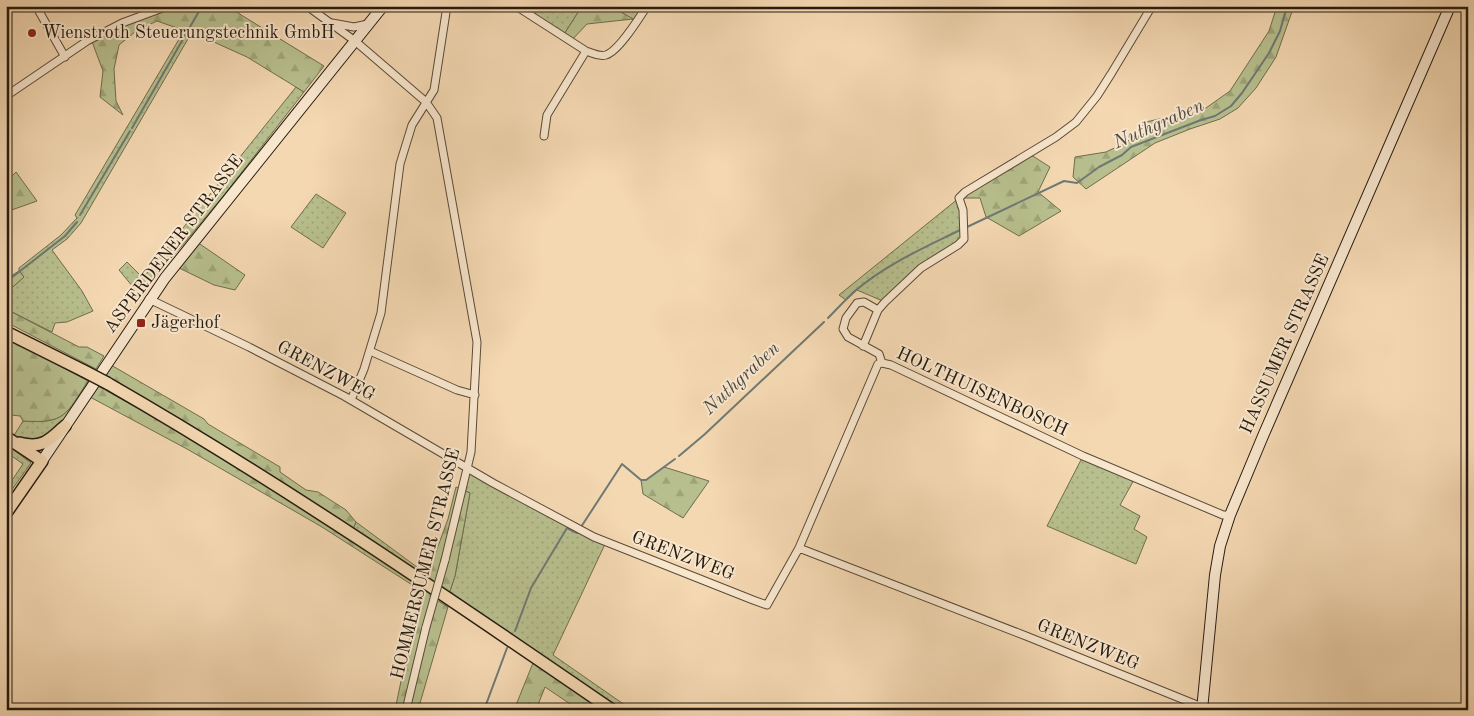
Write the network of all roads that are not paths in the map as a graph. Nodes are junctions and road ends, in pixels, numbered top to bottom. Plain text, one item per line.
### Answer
1 (36, 6) edge
2 (168, 6) edge
3 (307, 6) edge
4 (383, 6) edge
5 (446, 6) edge
6 (516, 6) edge
7 (647, 6) edge
8 (1152, 6) edge
9 (1450, 6) edge
10 (1464, 6) edge
11 (1468, 8) edge
12 (329, 23) junction
13 (369, 24) junction
14 (355, 42) junction
15 (586, 51) junction
16 (65, 56) junction
17 (6, 96) edge
18 (426, 102) junction
19 (544, 136) dead end
20 (150, 299) junction
21 (878, 310) junction
22 (6, 332) edge
23 (863, 346) junction
24 (370, 351) junction
25 (882, 362) junction
26 (475, 395) junction
27 (350, 400) junction
28 (65, 426) junction
29 (9, 439) edge
30 (42, 461) junction
31 (468, 467) junction
32 (6, 513) edge
33 (1230, 516) junction
34 (799, 548) junction
35 (1202, 709) edge
36 (406, 710) edge
37 (612, 710) edge

1 - 16 street
2 - 16 street
3 - 12 street, HOMMERSUMER STRASSE
4 - 13 street, ASPERDENER STRASSE
5 - 18 street
6 - 15 street
7 - 15 street
8 - 21 street
9 - 33 street, HASSUMER STRASSE
10 - 11 street
12 - 13 street
12 - 14 street, HOMMERSUMER STRASSE
13 - 14 street, ASPERDENER STRASSE
14 - 18 street, HOMMERSUMER STRASSE
14 - 20 street, ASPERDENER STRASSE
15 - 19 street
16 - 17 street
18 - 24 street
18 - 26 street, HOMMERSUMER STRASSE
20 - 27 street, GRENZWEG
20 - 28 street, ASPERDENER STRASSE
21 - 23 street
21 - 23 street
22 - 37 main road, bridge
23 - 25 street
24 - 26 street
24 - 27 street
25 - 33 street, HOLTHUISENBOSCH
25 - 34 street, HOLTHUISENBOSCH
26 - 31 street, HOMMERSUMER STRASSE
27 - 31 street, GRENZWEG
28 - 29 main road
28 - 30 street, ASPERDENER STRASSE
29 - 30 main road
30 - 32 main road, ASPERDENER STRASSE
31 - 34 street, GRENZWEG
31 - 36 street, HOMMERSUMER STRASSE, bridge
33 - 35 street, HASSUMER STRASSE
34 - 35 street, GRENZWEG

